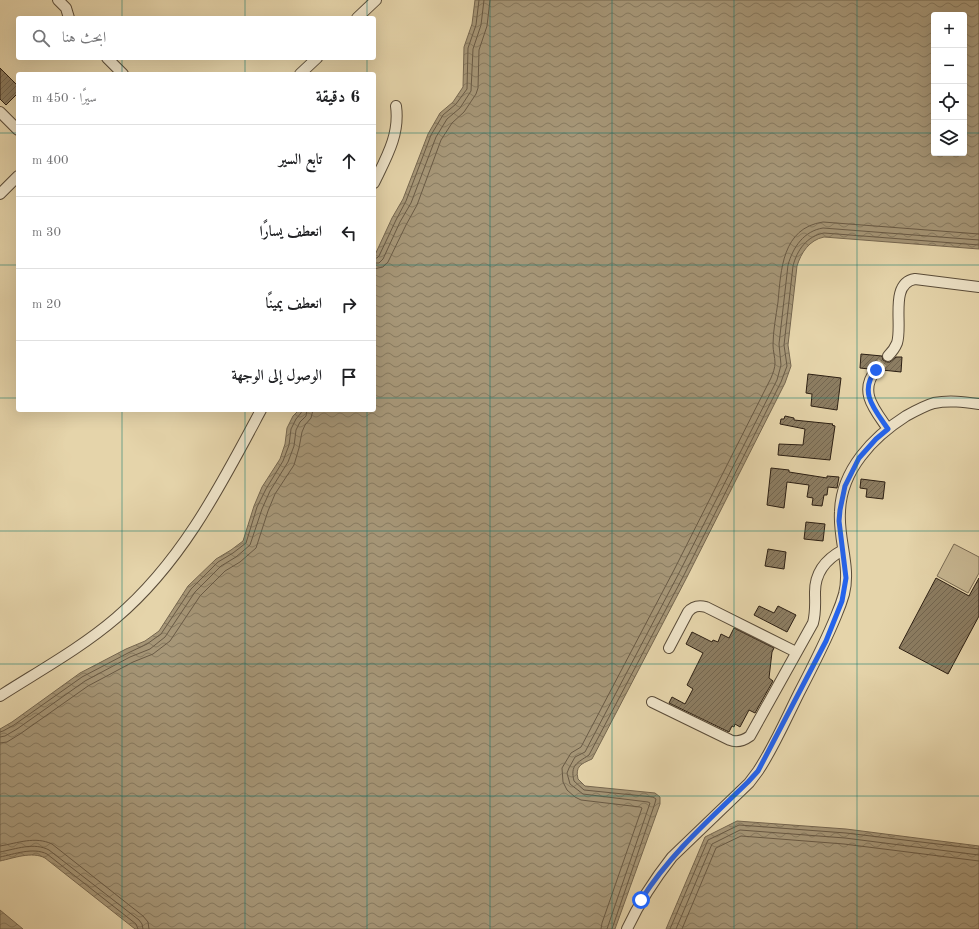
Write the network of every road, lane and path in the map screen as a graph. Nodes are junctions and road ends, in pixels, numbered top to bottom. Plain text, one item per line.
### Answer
1 (58, 0) edge
2 (376, 0) edge
3 (68, 16) edge
4 (359, 16) edge
5 (109, 60) edge
6 (314, 60) edge
7 (120, 72) edge
8 (302, 72) edge
9 (396, 106) dead end
10 (0, 112) edge
11 (16, 128) edge
12 (16, 178) edge
13 (376, 179) edge
14 (0, 194) edge
15 (979, 287) edge
16 (888, 356) tunnel mouth
17 (876, 370) tunnel mouth
18 (979, 404) edge
19 (260, 412) edge
20 (888, 429) junction
21 (843, 550) junction
22 (669, 648) dead end
23 (796, 652) junction
24 (0, 696) edge
25 (652, 702) dead end
26 (627, 929) edge

1 - 3 lane
2 - 4 lane
5 - 7 lane
6 - 8 lane
9 - 13 lane
10 - 11 lane
12 - 14 lane
15 - 16 lane
17 - 20 lane
18 - 20 lane
19 - 24 lane
20 - 21 lane
21 - 23 lane
21 - 26 lane
22 - 23 lane
23 - 25 lane

